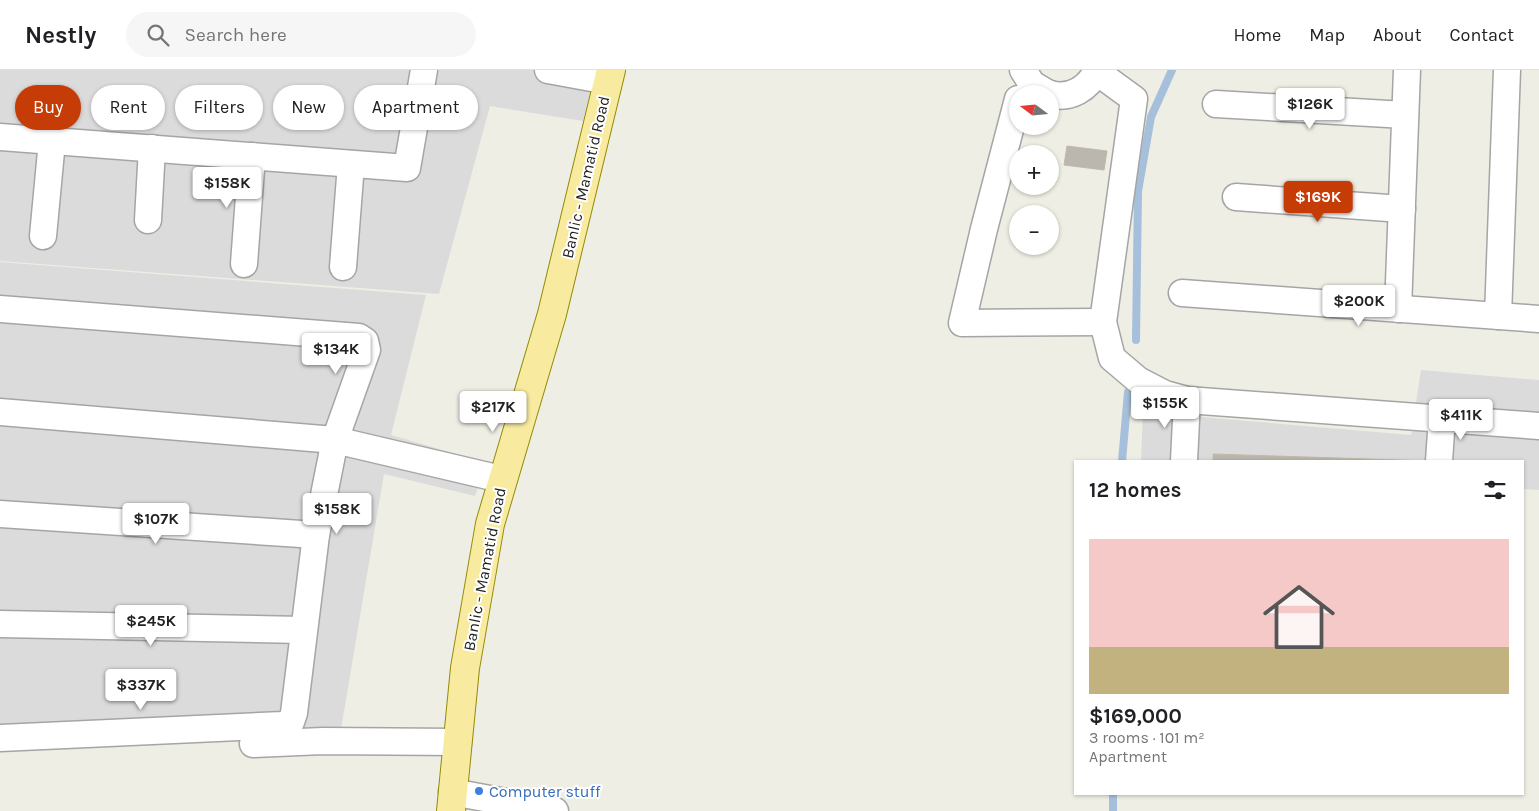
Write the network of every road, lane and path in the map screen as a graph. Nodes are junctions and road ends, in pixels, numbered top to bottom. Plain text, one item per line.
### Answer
1 (424, 70) edge
2 (548, 70) edge
3 (1407, 70) edge
4 (1507, 70) edge
5 (1097, 71) edge
6 (609, 76) edge
7 (1022, 79) edge
8 (1034, 85) edge
9 (1059, 95) edge
10 (1216, 104) dead end
11 (1405, 115) junction
12 (1009, 133) edge
13 (0, 137) edge
14 (52, 141) junction
15 (152, 148) junction
16 (252, 156) junction
17 (351, 164) junction
18 (1236, 197) dead end
19 (1402, 209) junction
20 (148, 220) dead end
21 (43, 236) dead end
22 (244, 264) dead end
23 (343, 267) dead end
24 (1182, 293) dead end
25 (0, 309) edge
26 (1398, 309) junction
27 (1498, 316) junction
28 (1539, 319) edge
29 (1103, 322) junction
30 (1188, 400) junction
31 (0, 412) edge
32 (1442, 418) junction
33 (1539, 426) edge
34 (335, 440) junction
35 (1184, 460) edge
36 (1440, 460) edge
37 (502, 479) junction
38 (0, 514) edge
39 (316, 535) junction
40 (0, 624) edge
41 (303, 630) junction
42 (0, 738) edge
43 (458, 742) junction
44 (0, 755) edge
45 (451, 801) edge
46 (555, 811) edge

1 - 17 street
2 - 6 street
3 - 11 street
4 - 27 street
5 - 9 street
5 - 29 street
6 - 37 main road, Banlic - Mamatid Road
7 - 8 street
10 - 11 street
11 - 19 street
12 - 29 street
13 - 14 street
14 - 15 street
14 - 21 street
15 - 16 street
15 - 20 street
16 - 17 street
16 - 22 street
17 - 23 street
18 - 19 street
19 - 26 street
24 - 26 street
25 - 34 street
26 - 27 street
27 - 28 street
29 - 30 street
30 - 32 street
30 - 35 street
31 - 34 street
32 - 33 street
32 - 36 street
34 - 37 street
34 - 39 street
37 - 43 main road, Banlic - Mamatid Road
38 - 39 street
39 - 41 street
40 - 41 street
41 - 42 street
43 - 44 street
43 - 45 main road, Banlic - Mamatid Road
45 - 46 street

